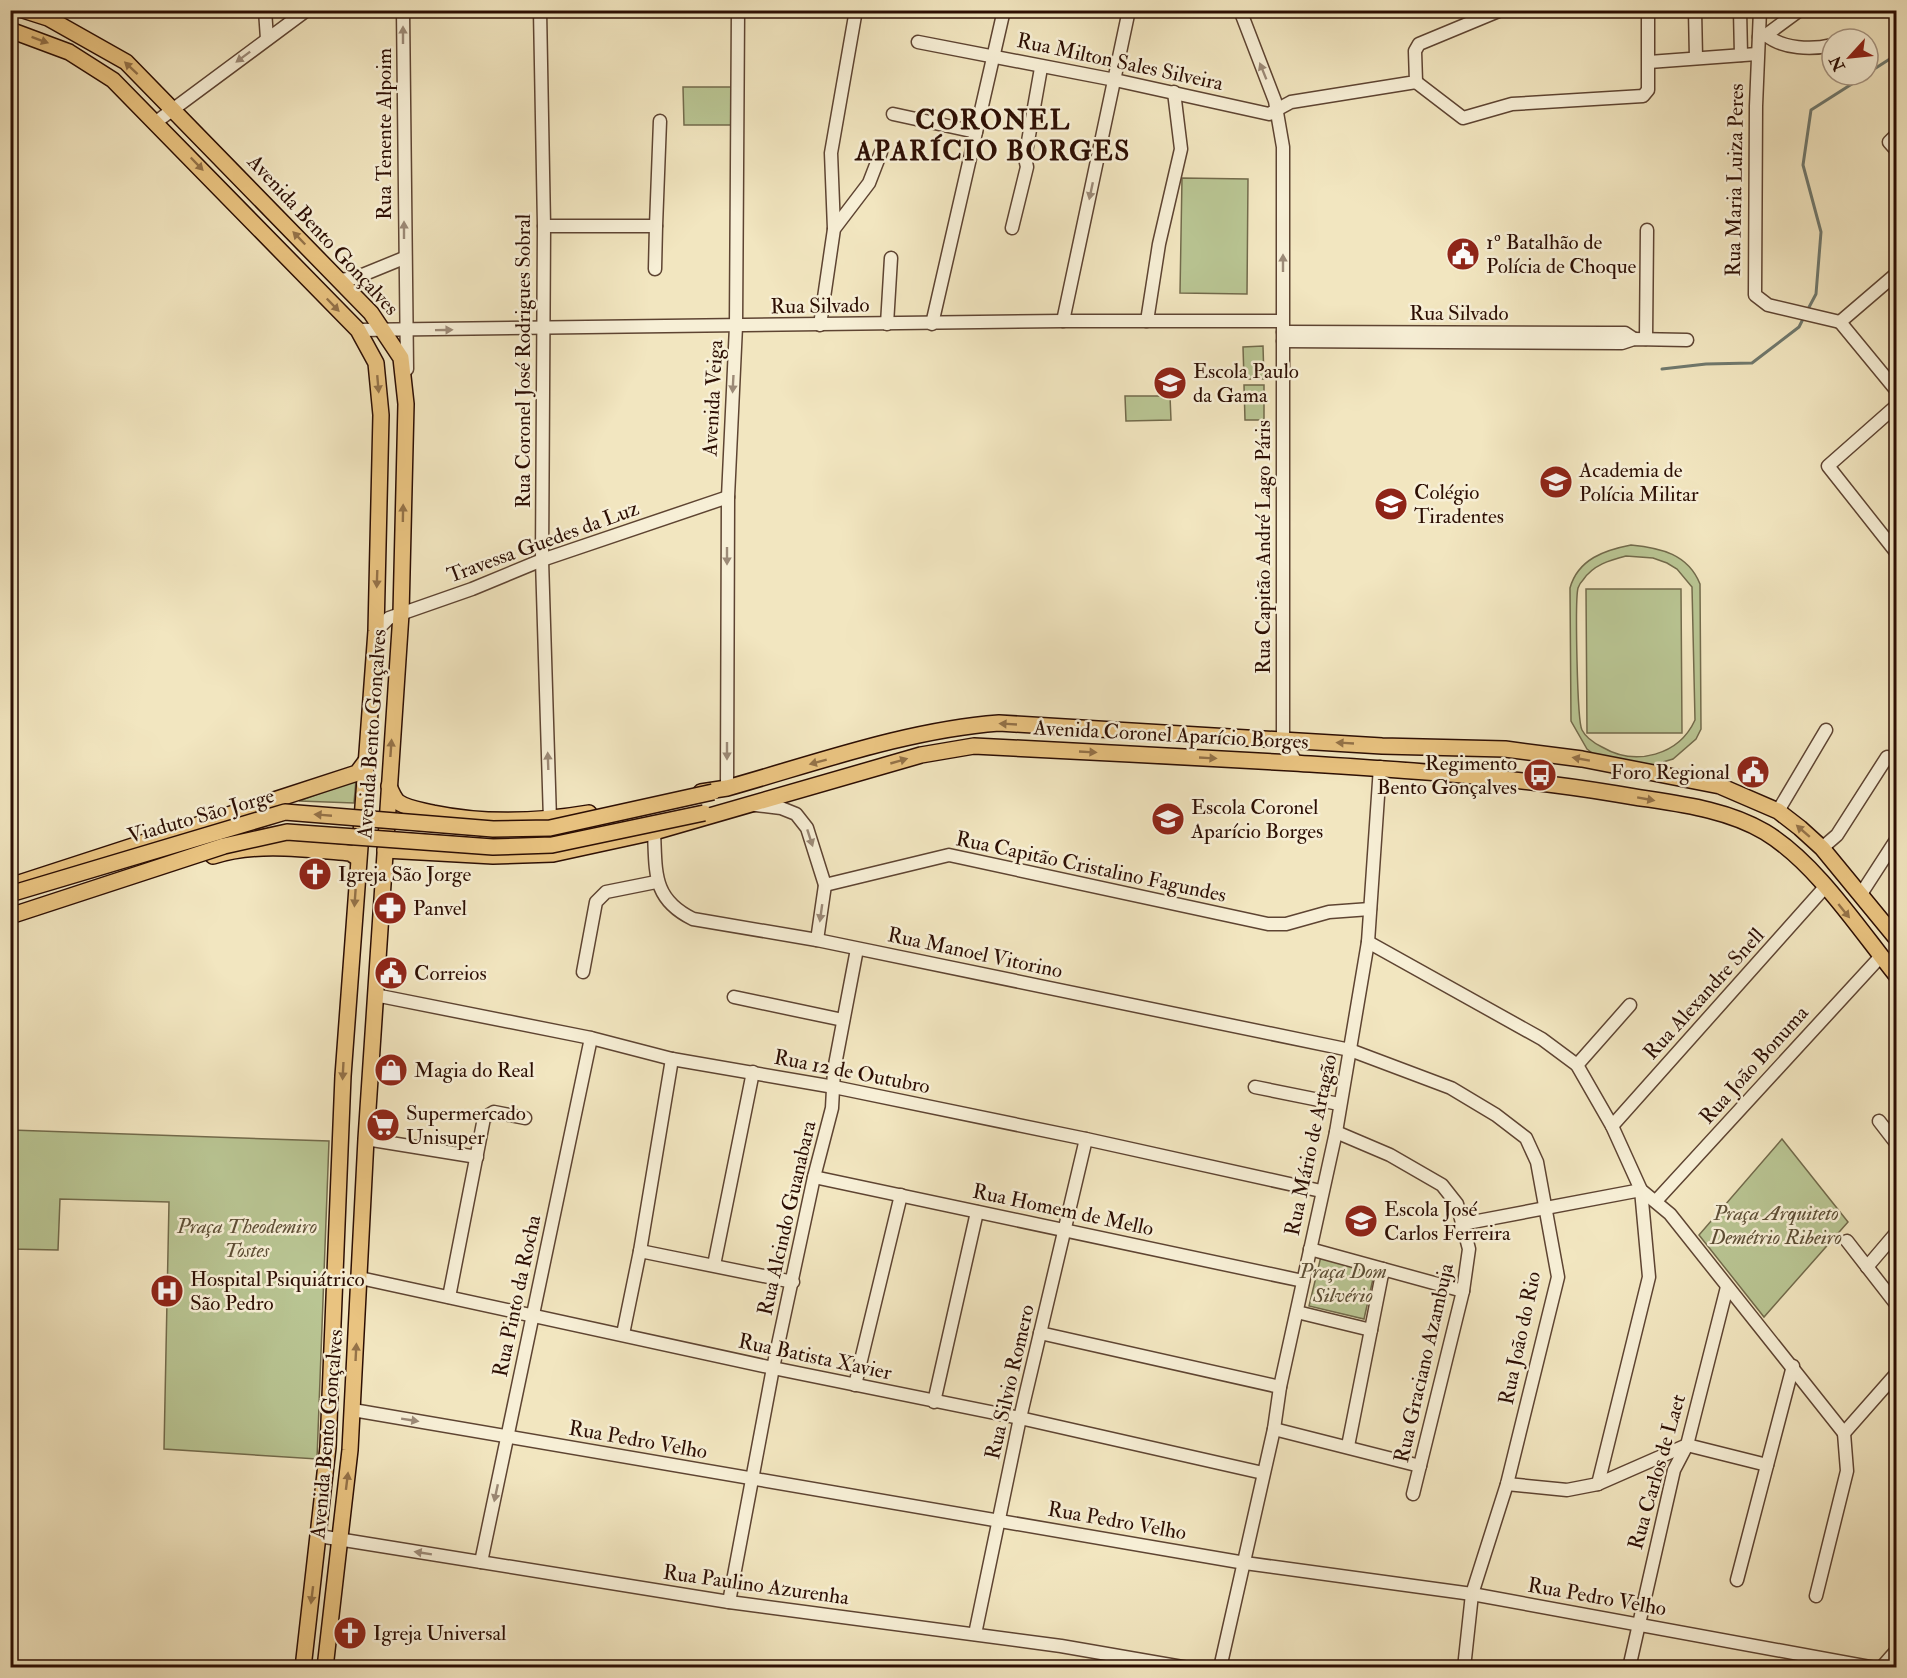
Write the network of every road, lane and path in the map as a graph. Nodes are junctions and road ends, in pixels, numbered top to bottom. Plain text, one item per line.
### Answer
1 (23, 10) edge
2 (265, 10) edge
3 (307, 10) edge
4 (403, 10) edge
5 (540, 10) edge
6 (738, 10) edge
7 (856, 10) edge
8 (1004, 10) edge
9 (1129, 10) edge
10 (1240, 10) edge
11 (1501, 10) edge
12 (1648, 10) edge
13 (1695, 10) edge
14 (1740, 10) edge
15 (1760, 10) edge
16 (1800, 10) edge
17 (10, 30) edge
18 (1762, 36) junction
19 (267, 39) junction
20 (918, 42) dead end
21 (1820, 48) edge
22 (1758, 54) junction
23 (1741, 55) junction
24 (994, 56) junction
25 (1696, 58) junction
26 (1649, 62) junction
27 (1041, 68) junction
28 (1115, 80) junction
29 (1416, 82) junction
30 (1174, 92) junction
31 (173, 109) junction
32 (1278, 110) junction
33 (893, 114) dead end
34 (660, 121) dead end
35 (156, 122) junction
36 (976, 132) junction
37 (881, 152) dead end
38 (544, 226) junction
39 (656, 226) junction
40 (1012, 228) dead end
41 (834, 229) junction
42 (1647, 230) dead end
43 (404, 258) junction
44 (891, 258) dead end
45 (655, 269) dead end
46 (1896, 274) edge
47 (340, 280) junction
48 (1063, 321) junction
49 (1147, 321) junction
50 (1840, 322) junction
51 (887, 324) junction
52 (932, 324) junction
53 (819, 325) junction
54 (736, 326) junction
55 (544, 328) junction
56 (358, 330) junction
57 (385, 330) junction
58 (407, 330) junction
59 (1283, 332) junction
60 (1640, 339) junction
61 (1687, 340) dead end
62 (1896, 390) edge
63 (406, 404) junction
64 (1896, 406) edge
65 (728, 497) junction
66 (1896, 552) edge
67 (542, 560) junction
68 (401, 614) junction
69 (376, 631) junction
70 (1826, 730) dead end
71 (1283, 740) junction
72 (1887, 757) dead end
73 (366, 761) junction
74 (1297, 764) junction
75 (1380, 767) junction
76 (389, 786) junction
77 (720, 790) junction
78 (284, 797) junction
79 (746, 804) junction
80 (721, 811) junction
81 (1778, 811) junction
82 (452, 816) junction
83 (549, 820) junction
84 (654, 832) junction
85 (1896, 840) edge
86 (288, 848) junction
87 (1822, 848) junction
88 (385, 850) junction
89 (448, 854) junction
90 (358, 858) junction
91 (656, 882) junction
92 (825, 885) junction
93 (10, 886) edge
94 (1825, 887) junction
95 (10, 894) edge
96 (1861, 894) junction
97 (1370, 909) junction
98 (10, 916) edge
99 (10, 922) edge
100 (1896, 938) edge
101 (817, 940) junction
102 (1368, 942) junction
103 (857, 949) junction
104 (1881, 956) junction
105 (583, 972) dead end
106 (1896, 975) edge
107 (375, 995) junction
108 (734, 997) dead end
109 (1630, 1005) dead end
110 (843, 1020) junction
111 (591, 1038) junction
112 (1350, 1050) junction
113 (672, 1059) junction
114 (1577, 1065) junction
115 (753, 1072) junction
116 (834, 1087) junction
117 (1255, 1087) dead end
118 (1339, 1104) junction
119 (525, 1118) dead end
120 (1879, 1121) dead end
121 (1612, 1126) junction
122 (1336, 1132) junction
123 (366, 1139) junction
124 (1086, 1139) junction
125 (1896, 1143) edge
126 (477, 1156) junction
127 (814, 1177) junction
128 (1641, 1190) junction
129 (1322, 1191) junction
130 (901, 1195) junction
131 (1656, 1201) junction
132 (1546, 1209) junction
133 (977, 1212) junction
134 (1462, 1224) junction
135 (1066, 1231) junction
136 (1896, 1233) edge
137 (1847, 1241) dead end
138 (1310, 1249) junction
139 (640, 1251) junction
140 (714, 1265) junction
141 (1867, 1267) junction
142 (1383, 1269) junction
143 (360, 1278) junction
144 (1303, 1281) junction
145 (793, 1282) junction
146 (1726, 1287) junction
147 (1463, 1291) junction
148 (449, 1297) junction
149 (1896, 1304) edge
150 (1297, 1312) junction
151 (533, 1315) junction
152 (1371, 1330) junction
153 (1040, 1333) junction
154 (623, 1334) junction
155 (1793, 1366) junction
156 (773, 1368) junction
157 (1896, 1374) edge
158 (855, 1385) junction
159 (1280, 1387) junction
160 (934, 1402) junction
161 (353, 1410) junction
162 (1020, 1418) junction
163 (1274, 1429) junction
164 (1844, 1433) junction
165 (508, 1436) junction
166 (1687, 1445) junction
167 (1347, 1446) junction
168 (1767, 1465) junction
169 (1420, 1466) junction
170 (1263, 1473) junction
171 (751, 1480) junction
172 (1507, 1484) junction
173 (1598, 1484) junction
174 (1413, 1494) dead end
175 (999, 1520) junction
176 (319, 1536) junction
177 (340, 1539) junction
178 (481, 1562) junction
179 (1245, 1563) junction
180 (1737, 1580) dead end
181 (1472, 1594) junction
182 (1816, 1596) dead end
183 (729, 1602) junction
184 (1636, 1625) junction
185 (975, 1634) junction
186 (1896, 1651) edge
187 (303, 1668) edge
188 (325, 1668) edge
189 (1188, 1668) edge
190 (1220, 1668) edge
191 (1464, 1668) edge
192 (1629, 1668) edge
193 (1875, 1668) edge
194 (1881, 1668) edge

31 -> 1 main road, Avenida Bento Gonçalves
2 - 19 street
3 - 19 street
43 -> 4 street, Rua Tenente Alpoim
5 - 38 street, Rua Coronel José Rodrigues Sobral
6 - 54 street, Avenida Veiga
7 - 41 street
8 - 24 street
9 - 28 street
32 -> 10 street, Rua Capitão André Lago Páris
11 - 29 street
12 - 26 street
13 - 25 street
14 - 23 street
15 - 18 street, Rua Maria Luiza Peres
16 - 18 street
17 -> 35 main road, Avenida Bento Gonçalves
18 - 21 street
18 - 22 street, Rua Maria Luiza Peres
19 -> 31 street
20 - 24 street, Rua Milton Sales Silveira
22 - 23 street
22 - 50 street, Rua Maria Luiza Peres
23 - 25 street
24 - 27 street, Rua Milton Sales Silveira
24 - 36 street
25 - 26 street
26 - 29 street
27 - 28 street, Rua Milton Sales Silveira
27 - 40 street
28 - 30 street, Rua Milton Sales Silveira
28 -> 48 street
29 - 32 street
30 - 32 street, Rua Milton Sales Silveira
30 - 49 street
31 - 35 street
47 -> 31 main road, Avenida Bento Gonçalves
59 -> 32 street, Rua Capitão André Lago Páris
33 - 36 street
34 - 39 street
35 -> 56 main road, Avenida Bento Gonçalves
36 - 52 street
37 - 41 street
38 - 39 street
38 - 55 street, Rua Coronel José Rodrigues Sobral
39 - 45 street
41 - 53 street
42 - 60 street
43 - 47 street
43 - 58 street, Rua Tenente Alpoim
44 - 51 street
46 - 50 street
47 - 57 main road, Avenida Bento Gonçalves
48 - 49 street, Rua Silvado
48 - 52 street, Rua Silvado
49 - 59 street, Rua Silvado
50 - 62 street
51 - 52 street, Rua Silvado
51 - 53 street, Rua Silvado
53 - 54 street, Rua Silvado
54 - 55 street, Rua Silvado
54 -> 65 street, Avenida Veiga
58 -> 55 street, Rua Silvado
55 - 67 street, Rua Coronel José Rodrigues Sobral
56 - 57 street, Rua Silvado
56 -> 69 main road, Avenida Bento Gonçalves
57 - 58 street, Rua Silvado
57 - 63 main road, Avenida Bento Gonçalves
58 - 63 street, Rua Tenente Alpoim
59 - 60 street, Rua Silvado
59 - 71 street, Rua Capitão André Lago Páris
60 - 61 street, Rua Silvado
68 -> 63 main road, Avenida Bento Gonçalves
64 - 66 street
65 - 67 street, Travessa Guedes da Luz
65 -> 77 street, Avenida Veiga
67 - 68 street, Travessa Guedes da Luz
83 -> 67 street, Rua Coronel José Rodrigues Sobral
68 - 69 street, Travessa Guedes da Luz
76 -> 68 main road, Avenida Bento Gonçalves
69 - 73 main road, Avenida Bento Gonçalves
70 - 81 street
71 - 74 street
71 -> 77 main road, Avenida Coronel Aparício Borges
81 -> 71 main road, Avenida Coronel Aparício Borges
72 - 87 street
73 - 78 main road
73 - 90 main road, Avenida Bento Gonçalves
74 - 75 main road, Avenida Coronel Aparício Borges
79 -> 74 main road, Avenida Coronel Aparício Borges
75 -> 94 main road, Avenida Coronel Aparício Borges
75 - 97 street, Rua Mário de Artagão
76 - 82 main road, Avenida Coronel Aparício Borges
76 - 88 main road, Avenida Bento Gonçalves
77 - 83 main road, Avenida Coronel Aparício Borges
77 -> 95 main road, Viaduto São Jorge, bridge
78 - 86 main road
78 - 93 main road
79 - 80 main road, Avenida Coronel Aparício Borges
79 -> 92 street
80 - 84 main road, Avenida Coronel Aparício Borges
80 - 98 main road, Viaduto São Jorge, bridge
87 -> 81 main road, Avenida Coronel Aparício Borges
82 - 83 main road, Avenida Coronel Aparício Borges
82 - 89 main road
84 - 89 main road, Avenida Coronel Aparício Borges
84 - 91 street
85 - 96 street
86 - 90 main road
86 - 99 main road
87 - 96 main road, Avenida Coronel Aparício Borges
88 - 89 main road, Avenida Coronel Aparício Borges
88 - 107 main road, Avenida Bento Gonçalves
90 -> 176 main road, Avenida Bento Gonçalves
91 - 101 street, Rua Manoel Vitorino
91 - 105 street
92 - 97 street, Rua Capitão Cristalino Fagundes
92 -> 101 street
94 -> 104 main road, Avenida Coronel Aparício Borges
94 - 121 street, Rua Alexandre Snell
96 - 100 main road, Avenida Coronel Aparício Borges
97 - 102 street, Rua Mário de Artagão
101 - 103 street, Rua Manoel Vitorino
102 - 112 street, Rua Mário de Artagão
102 - 114 street
103 - 110 street, Rua Alcindo Guanabara
103 - 112 street, Rua Manoel Vitorino
104 - 106 main road, Avenida Coronel Aparício Borges
104 - 131 street, Rua João Bonuma
107 - 111 street, Rua 12 de Outubro
107 - 123 main road, Avenida Bento Gonçalves
108 - 110 street
109 - 114 street
110 - 116 street, Rua Alcindo Guanabara
111 - 113 street, Rua 12 de Outubro
111 - 151 street, Rua Pinto da Rocha
112 - 118 street, Rua Mário de Artagão
112 - 132 street, Rua João do Rio
113 - 115 street, Rua 12 de Outubro
113 - 139 street
114 - 121 street
115 - 116 street, Rua 12 de Outubro
115 - 140 street
116 - 124 street, Rua 12 de Outubro
116 - 127 street, Rua Alcindo Guanabara
117 - 118 street
118 - 122 street, Rua Mário de Artagão
119 - 126 street
120 - 125 street
121 - 128 street
122 - 129 street, Rua Mário de Artagão
122 - 134 street, Rua Graciano Azambuja
123 - 126 street
123 - 143 main road, Avenida Bento Gonçalves
124 - 129 street, Rua 12 de Outubro
124 - 135 street, Rua Silvio Romero
126 - 148 street
127 - 130 street, Rua Homem de Mello
127 - 145 street, Rua Alcindo Guanabara
128 - 131 street
128 - 132 street
128 - 173 street
129 - 138 street, Rua Mário de Artagão
130 - 133 street, Rua Homem de Mello
130 - 158 street
131 - 146 street
132 - 134 street
132 - 172 street, Rua João do Rio
133 - 135 street, Rua Homem de Mello
133 - 160 street
134 - 147 street, Rua Graciano Azambuja
135 - 144 street, Rua Homem de Mello
135 - 153 street, Rua Silvio Romero
136 - 141 street
137 - 141 street
138 - 142 street
138 - 144 street, Rua Mário de Artagão
139 - 140 street
139 - 154 street
140 - 145 street
141 - 149 street
142 - 147 street
142 - 152 street
143 - 148 street, Rua Batista Xavier
161 -> 143 main road, Avenida Bento Gonçalves
144 - 150 street, Rua Mário de Artagão
145 - 156 street, Rua Alcindo Guanabara
146 - 155 street
146 - 166 street, Rua Carlos de Laet
147 - 169 street, Rua Graciano Azambuja
148 - 151 street, Rua Batista Xavier
150 - 152 street
150 - 159 street, Rua Mário de Artagão
151 - 154 street, Rua Batista Xavier
151 - 165 street, Rua Pinto da Rocha
152 - 167 street
153 - 159 street
153 - 162 street, Rua Silvio Romero
154 - 156 street, Rua Batista Xavier
155 - 164 street
155 - 168 street
156 - 158 street, Rua Batista Xavier
156 - 171 street, Rua Alcindo Guanabara
157 - 164 street
158 - 160 street, Rua Batista Xavier
159 - 163 street, Rua Mário de Artagão
160 - 162 street, Rua Batista Xavier
161 -> 165 street, Rua Pedro Velho
177 -> 161 main road, Avenida Bento Gonçalves
162 - 170 street, Rua Batista Xavier
162 - 175 street, Rua Silvio Romero
163 - 167 street
163 - 170 street, Rua Mário de Artagão
164 - 182 street
165 - 171 street, Rua Pedro Velho
165 -> 178 street, Rua Pinto da Rocha
166 - 168 street
166 - 173 street
166 - 184 street, Rua Carlos de Laet
167 - 169 street
168 - 180 street
169 - 174 street, Rua Graciano Azambuja
170 - 179 street, Rua Mário de Artagão
171 - 175 street, Rua Pedro Velho
171 - 183 street, Rua Alcindo Guanabara
172 - 173 street
172 - 181 street, Rua João do Rio
175 - 179 street, Rua Pedro Velho
175 - 185 street, Rua Silvio Romero
176 - 177 street, Rua Paulino Azurenha
176 -> 187 main road, Avenida Bento Gonçalves
178 -> 177 street, Rua Paulino Azurenha
177 - 188 main road, Avenida Bento Gonçalves
178 - 183 street, Rua Paulino Azurenha
179 - 181 street, Rua Pedro Velho
179 - 190 street, Rua Mário de Artagão
181 - 184 street, Rua Pedro Velho
181 - 191 street, Rua João do Rio
183 - 185 street, Rua Paulino Azurenha
184 - 192 street, Rua Carlos de Laet
184 - 193 street, Rua Pedro Velho
185 - 189 street, Rua Paulino Azurenha
186 - 194 street

